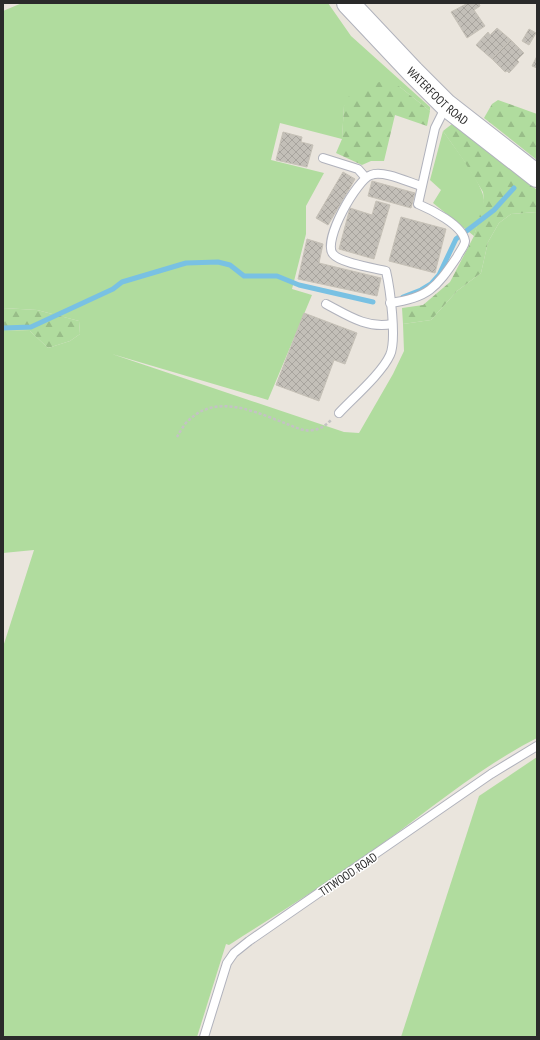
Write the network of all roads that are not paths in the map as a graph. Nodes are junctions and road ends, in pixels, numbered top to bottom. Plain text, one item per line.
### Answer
1 (348, 3) edge
2 (446, 105) junction
3 (323, 158) dead end
4 (537, 176) edge
5 (365, 177) junction
6 (421, 186) junction
7 (390, 303) junction
8 (326, 304) dead end
9 (392, 324) junction
10 (339, 413) road end
11 (537, 746) edge
12 (204, 1037) edge

1 - 2 street, WATERFOOT ROAD
2 - 4 street, WATERFOOT ROAD
2 - 6 lane
3 - 5 lane
5 - 6 lane
5 - 7 lane
6 - 7 lane
7 - 9 lane
8 - 9 lane
9 - 10 lane
11 - 12 lane, TITWOOD ROAD

